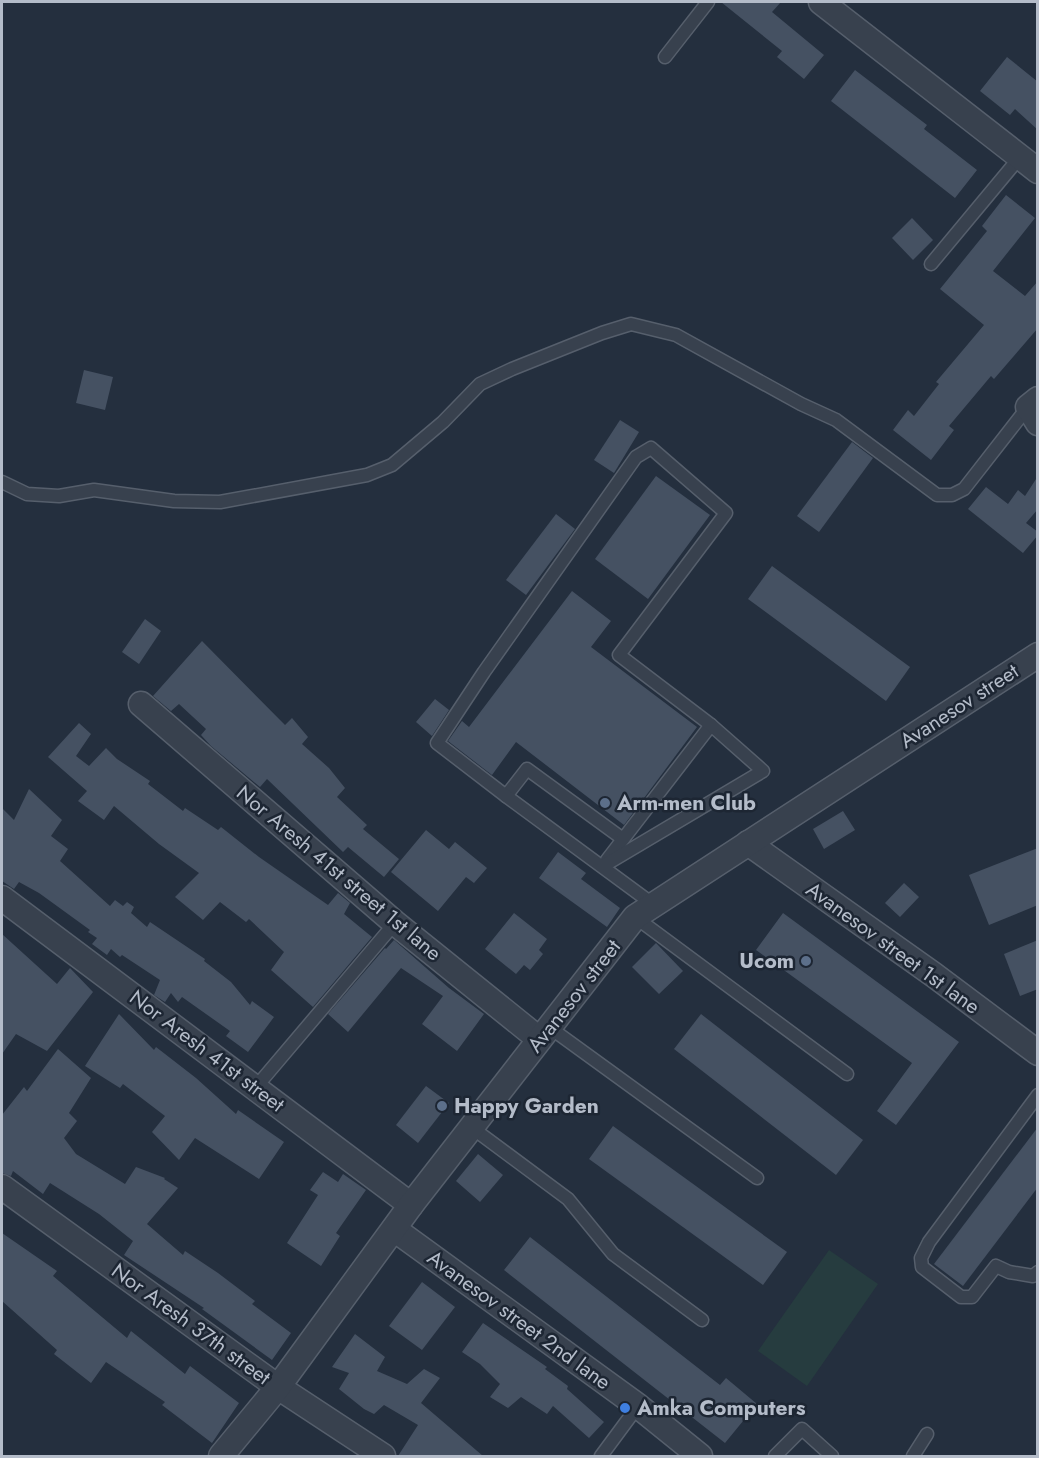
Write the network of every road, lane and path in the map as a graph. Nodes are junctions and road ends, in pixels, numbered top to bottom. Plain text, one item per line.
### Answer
1 (708, 2) edge
2 (821, 2) edge
3 (665, 57) dead end
4 (1029, 164) edge
5 (931, 264) dead end
6 (1034, 410) edge
7 (2, 482) edge
8 (1038, 655) edge
9 (141, 704) dead end
10 (711, 725) junction
11 (506, 796) junction
12 (623, 839) junction
13 (748, 843) junction
14 (603, 866) junction
15 (2, 898) edge
16 (645, 911) junction
17 (395, 923) junction
18 (544, 1033) junction
19 (1038, 1053) edge
20 (847, 1074) dead end
21 (256, 1087) junction
22 (1038, 1095) edge
23 (471, 1127) junction
24 (757, 1178) dead end
25 (2, 1187) edge
26 (411, 1205) junction
27 (394, 1229) junction
28 (1038, 1272) edge
29 (702, 1320) dead end
30 (278, 1387) junction
31 (638, 1406) junction
32 (927, 1434) dead end
33 (221, 1456) edge
34 (383, 1456) edge
35 (601, 1456) edge
36 (700, 1456) edge
37 (775, 1456) edge
38 (832, 1456) edge
39 (913, 1456) edge

1 - 3 lane
2 - 4 street
4 - 5 lane
6 - 7 lane
8 - 13 street, Avanesov street
9 - 17 street, Nor Aresh 41st street 1st lane
10 - 11 lane
10 - 12 lane
10 - 14 lane
11 - 12 lane
11 - 14 lane
12 - 14 lane
13 - 16 street, Avanesov street
13 - 19 street, Avanesov street 1st lane
14 - 16 lane
15 - 21 street, Nor Aresh 41st street
16 - 18 street, Avanesov street
16 - 20 lane
17 - 18 street, Nor Aresh 41st street 1st lane
17 - 21 lane
18 - 23 street, Avanesov street
18 - 24 lane
21 - 26 street, Nor Aresh 41st street
22 - 28 lane
23 - 26 street, Avanesov street
23 - 29 lane
25 - 30 street, Nor Aresh 37th street
26 - 27 street, Avanesov street
27 - 30 street, Avanesov street
27 - 31 street, Avanesov street 2nd lane
30 - 33 street, Avanesov street
30 - 34 street, Nor Aresh 37th street
31 - 35 lane
31 - 36 street, Avanesov street 2nd lane
32 - 39 lane
37 - 38 lane

